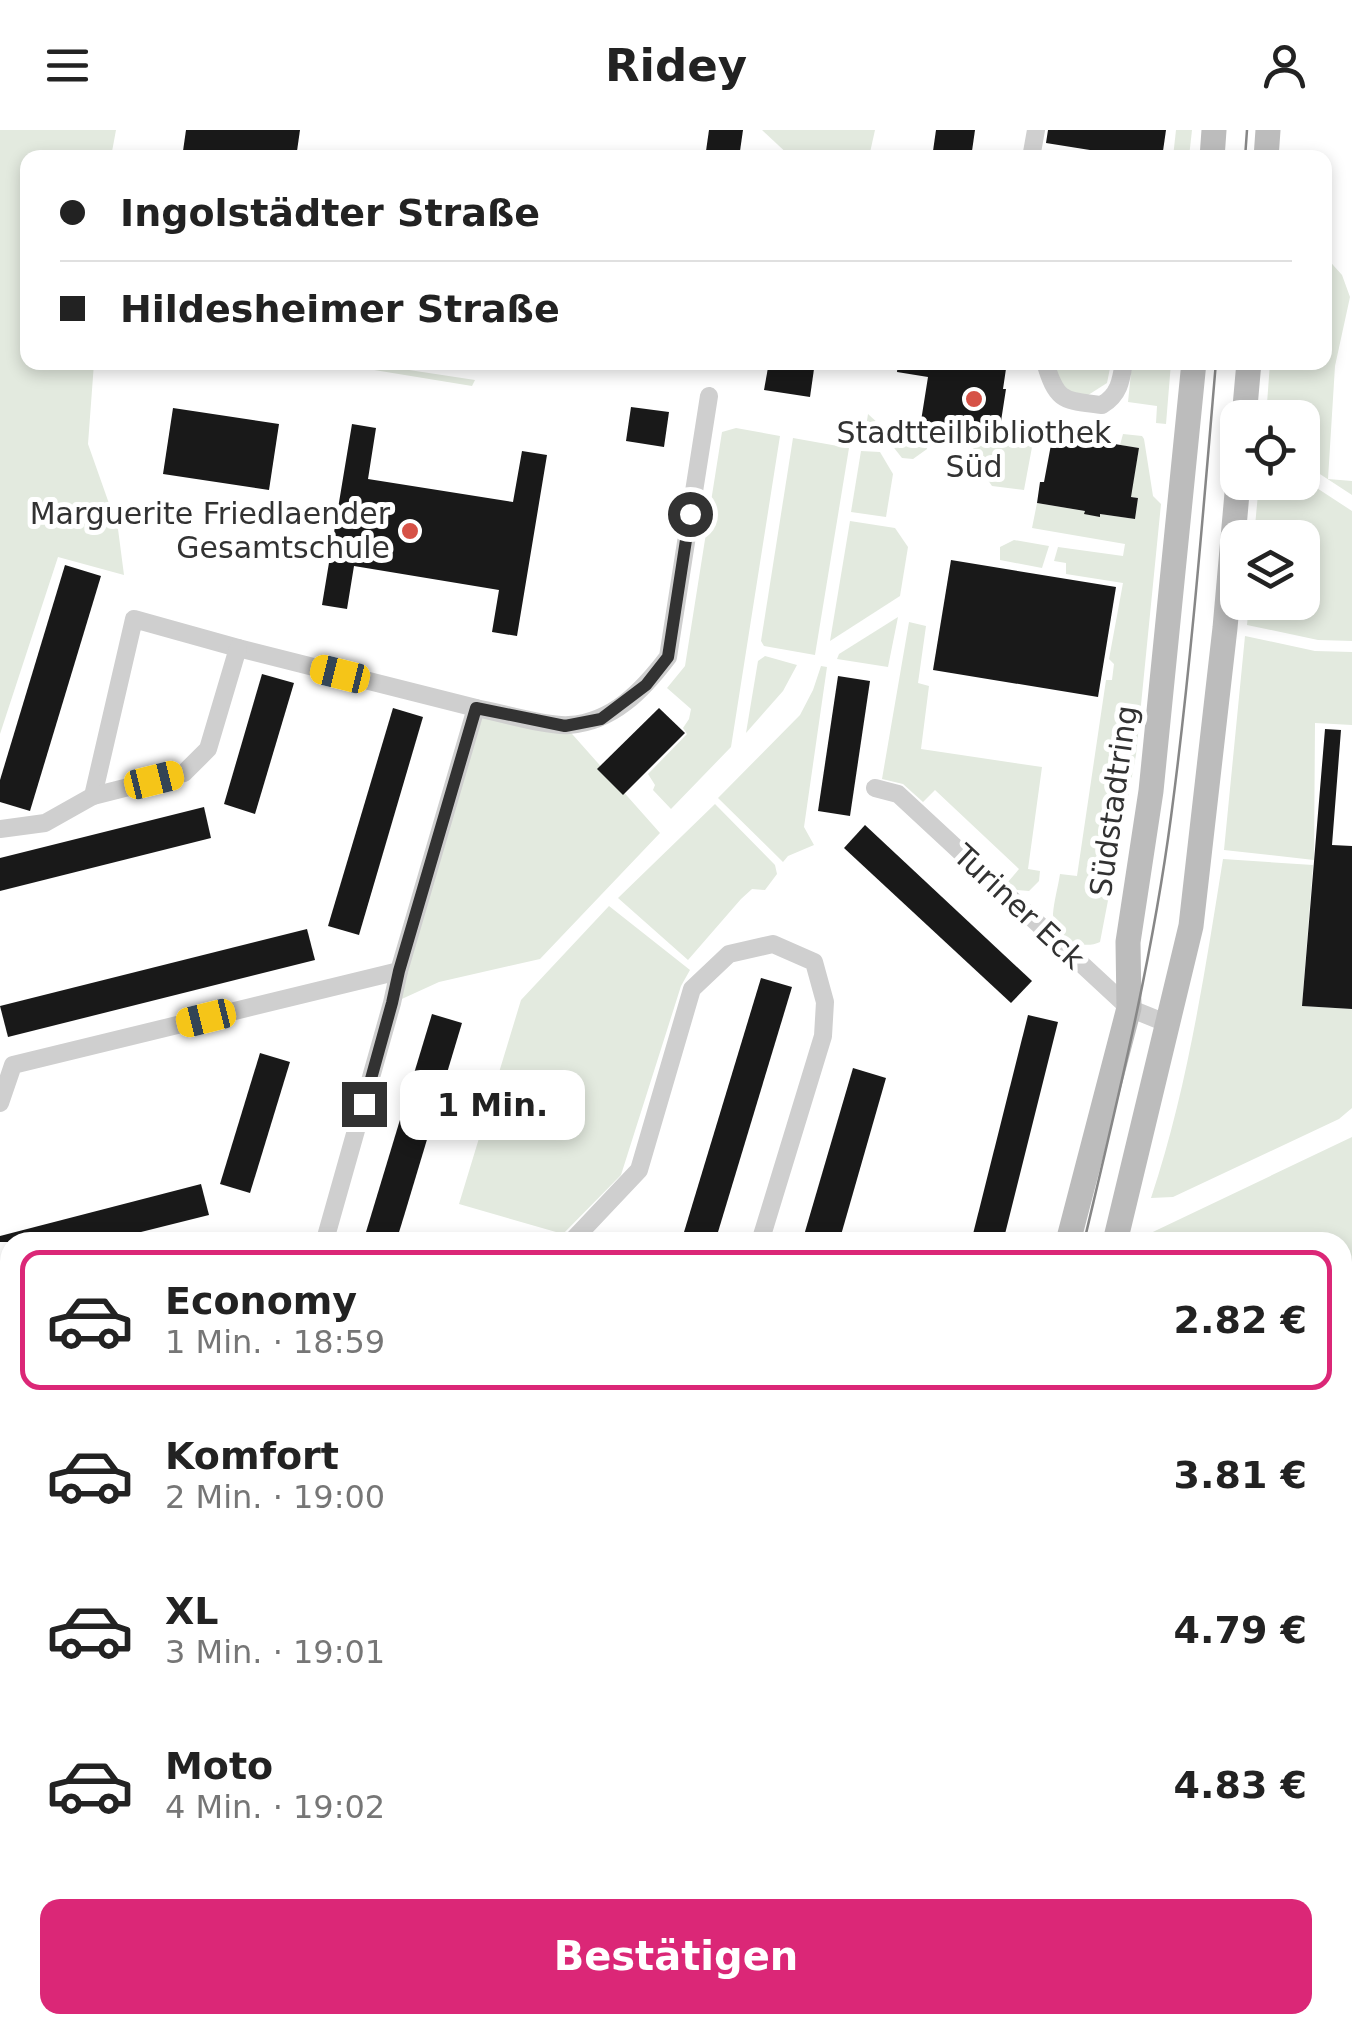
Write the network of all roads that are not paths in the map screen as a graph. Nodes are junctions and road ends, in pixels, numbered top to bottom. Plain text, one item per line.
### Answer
1 (1048, 370) edge
2 (1123, 370) edge
3 (1193, 370) edge
4 (1248, 370) edge
5 (708, 396) dead end
6 (1246, 400) edge
7 (1236, 500) edge
8 (238, 648) junction
9 (476, 708) junction
10 (875, 788) dead end
11 (93, 796) junction
12 (0, 829) edge
13 (399, 971) junction
14 (1129, 1008) junction
15 (1166, 1023) junction
16 (0, 1103) edge
17 (326, 1232) edge
18 (580, 1232) edge
19 (763, 1232) edge
20 (1071, 1232) edge
21 (1116, 1232) edge

1 - 2 street
3 - 14 street, Südstadtring
4 - 6 street
5 - 9 street
7 - 15 street
8 - 9 street
8 - 11 street
8 - 11 street
9 - 13 street
10 - 14 street, Turiner Eck
11 - 12 street
13 - 16 street
13 - 17 street
14 - 15 street, Turiner Eck
14 - 20 street, Südstadtring
15 - 21 street
18 - 19 street

